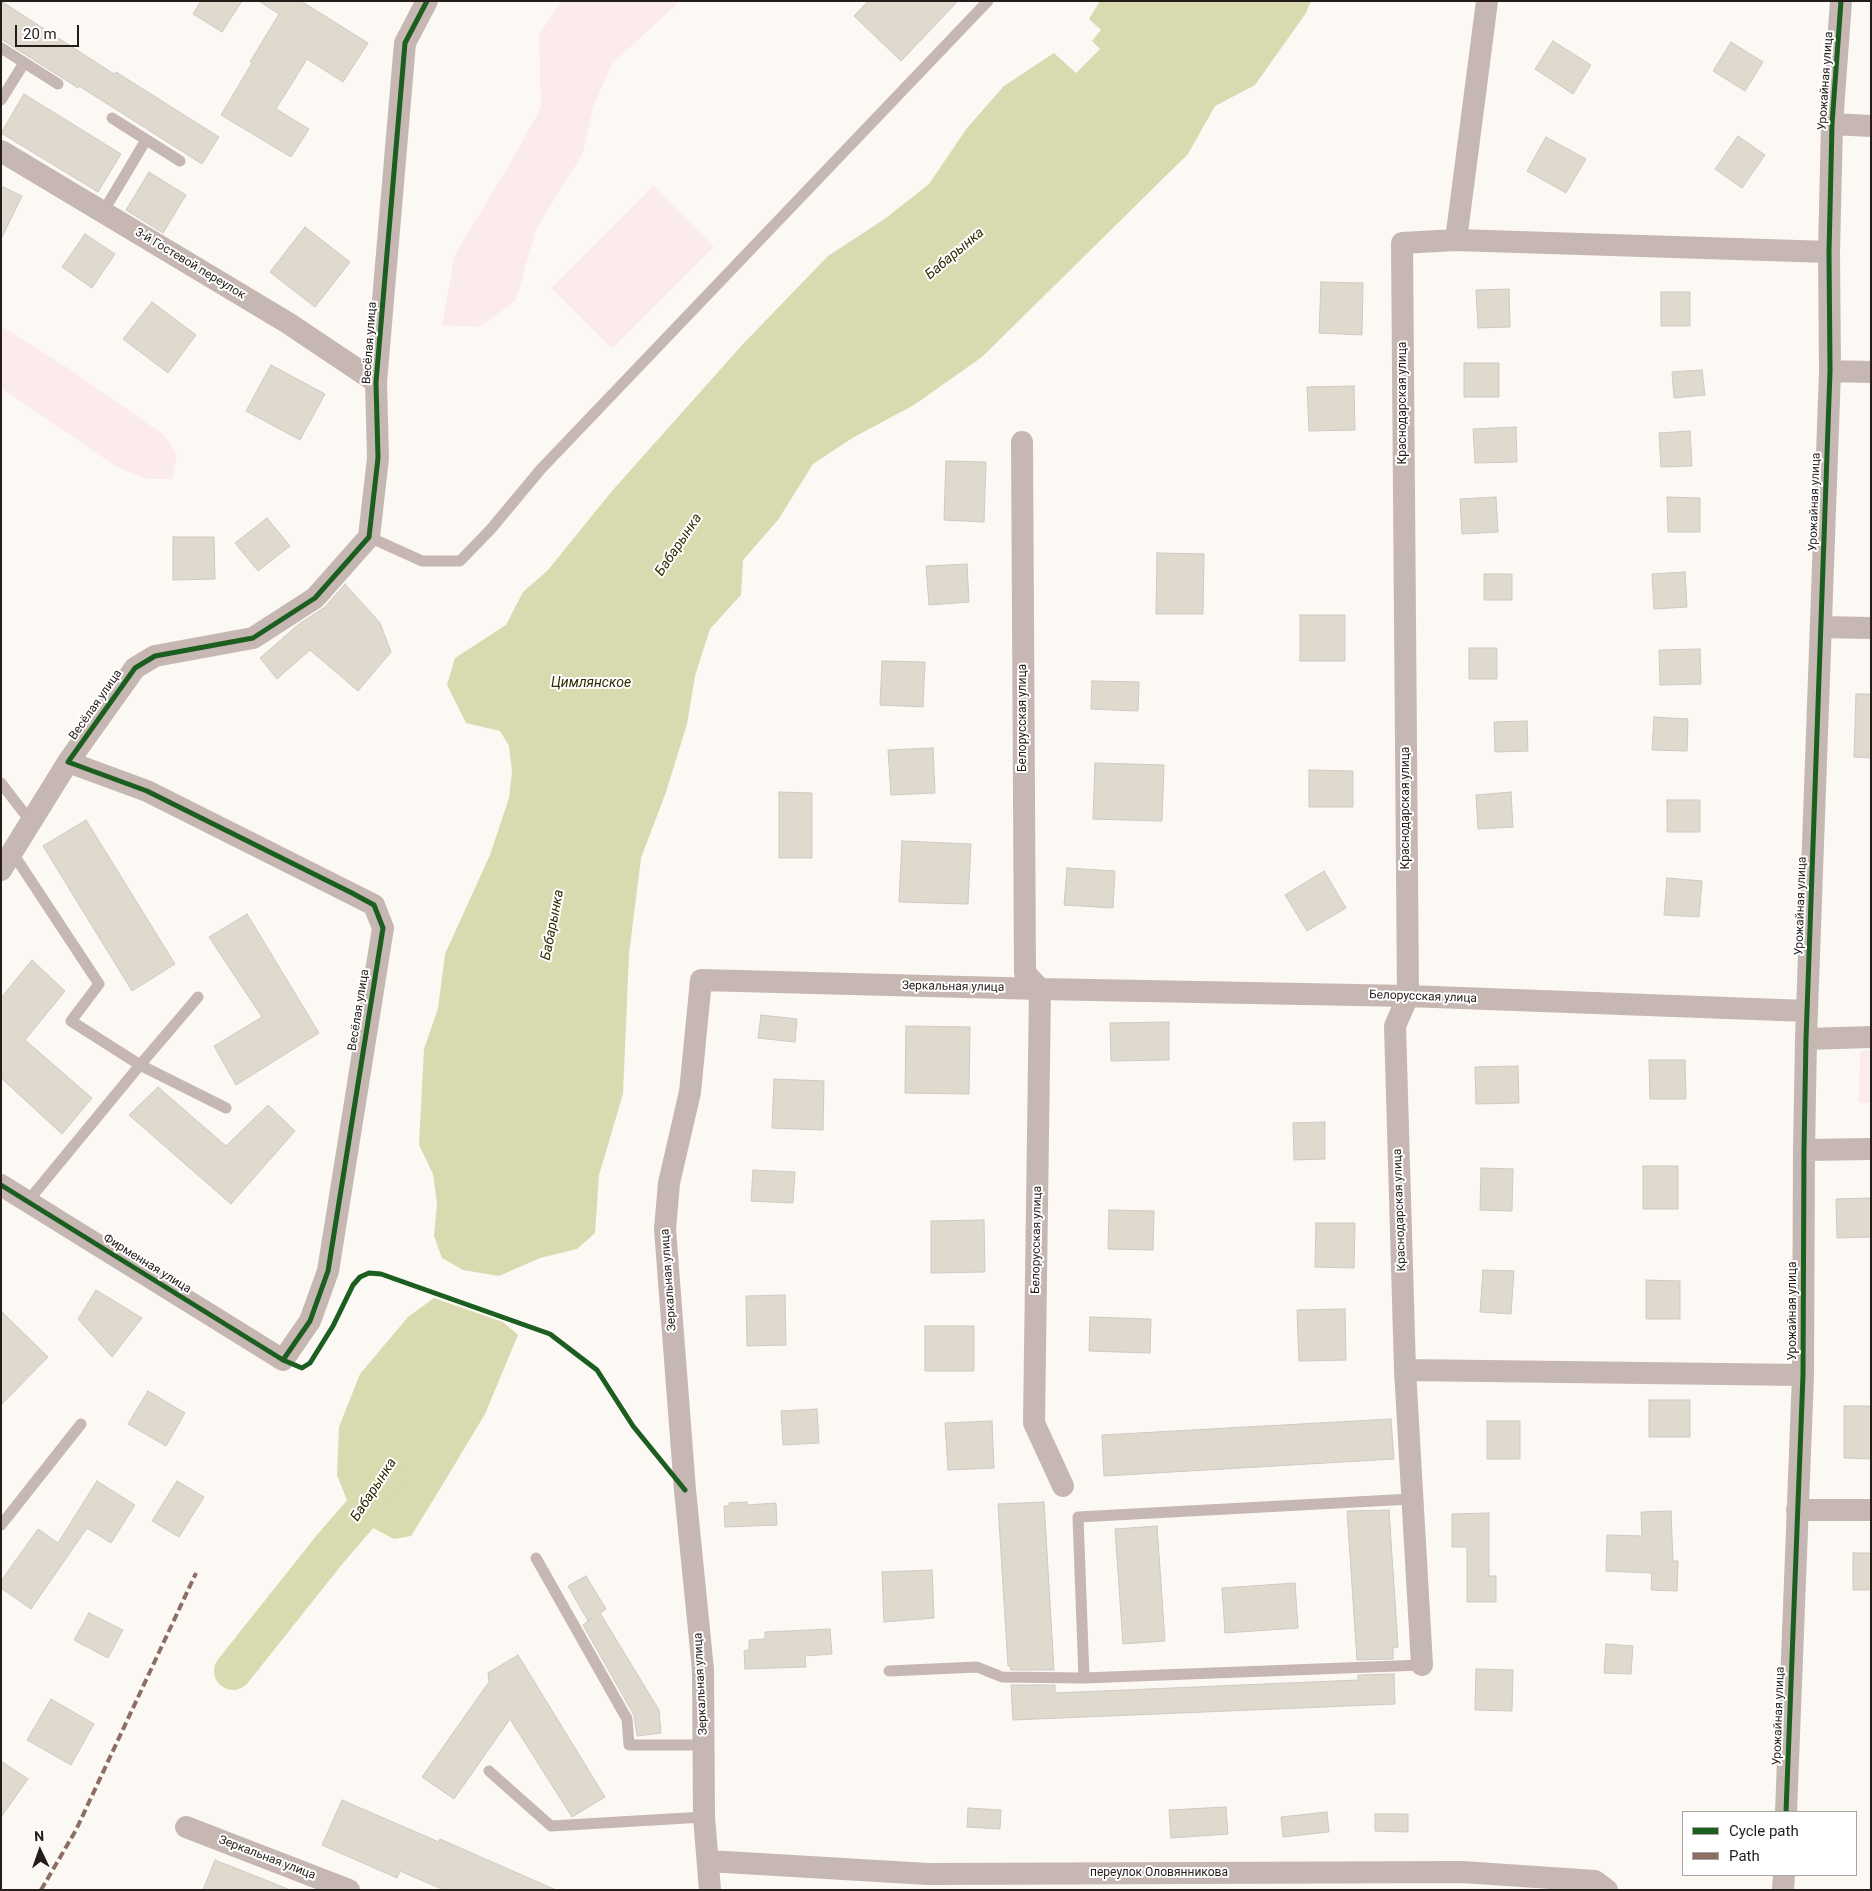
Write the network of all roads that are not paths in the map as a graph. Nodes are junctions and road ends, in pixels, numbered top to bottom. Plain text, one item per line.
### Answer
1 (427, 1) edge
2 (988, 1) edge
3 (1487, 1) edge
4 (1841, 1) edge
5 (1, 48) edge
6 (24, 62) junction
7 (58, 84) dead end
8 (1, 100) edge
9 (112, 118) dead end
10 (1832, 124) junction
11 (1871, 126) edge
12 (146, 140) junction
13 (1, 151) edge
14 (180, 161) dead end
15 (103, 212) junction
16 (1456, 240) junction
17 (1829, 252) junction
18 (1830, 371) junction
19 (1871, 372) edge
20 (376, 382) junction
21 (1022, 442) dead end
22 (370, 537) junction
23 (1821, 627) junction
24 (1871, 628) edge
25 (68, 762) junction
26 (1, 784) edge
27 (31, 822) junction
28 (7, 861) edge
29 (1040, 989) junction
30 (1408, 996) junction
31 (198, 997) dead end
32 (1807, 1011) junction
33 (1871, 1037) edge
34 (1806, 1039) junction
35 (140, 1065) junction
36 (226, 1108) dead end
37 (1871, 1149) edge
38 (1804, 1150) junction
39 (1, 1185) edge
40 (28, 1201) junction
41 (283, 1360) joint
42 (1405, 1370) junction
43 (1803, 1375) junction
44 (81, 1424) dead end
45 (1063, 1486) dead end
46 (1411, 1500) junction
47 (1797, 1510) junction
48 (1871, 1510) edge
49 (1, 1525) edge
50 (536, 1558) dead end
51 (1422, 1665) joint
52 (889, 1671) dead end
53 (1084, 1678) junction
54 (704, 1745) junction
55 (490, 1771) dead end
56 (1786, 1811) edge
57 (704, 1816) junction
58 (186, 1827) dead end
59 (708, 1861) junction
60 (1784, 1876) edge
61 (926, 1882) edge
62 (349, 1890) edge
63 (710, 1890) edge
64 (1607, 1890) edge
65 (1783, 1890) edge

1 - 20 street, Весёлая улица
2 - 22 lane
3 - 16 street
4 - 10 street, Урожайная улица
5 - 6 lane
6 - 7 lane
6 - 8 lane
9 - 12 lane
10 - 11 street
10 - 17 street, Урожайная улица
12 - 14 lane
12 - 15 lane
13 - 15 street, 3-й Гостевой переулок
15 - 20 street, 3-й Гостевой переулок
16 - 17 street
16 - 30 street, Краснодарская улица
17 - 18 street, Урожайная улица
18 - 19 street
18 - 23 street, Урожайная улица
20 - 22 street, Весёлая улица
21 - 29 street, Белорусская улица
22 - 25 street, Весёлая улица
23 - 24 street
23 - 32 street, Урожайная улица
25 - 27 street
25 - 41 street, Весёлая улица
26 - 27 lane
27 - 28 street
28 - 35 lane
29 - 30 street, Белорусская улица
29 - 45 street, Белорусская улица
29 - 54 street, Зеркальная улица
30 - 32 street, Белорусская улица
30 - 42 street, Краснодарская улица
31 - 35 lane
32 - 34 street, Урожайная улица
33 - 34 street
34 - 38 street, Урожайная улица
35 - 36 lane
35 - 40 lane
37 - 38 street
38 - 43 street, Урожайная улица
39 - 40 street, Фирменная улица
40 - 41 street, Фирменная улица
42 - 43 street
42 - 46 street, Краснодарская улица
43 - 47 street, Урожайная улица
44 - 49 lane
46 - 51 street, Краснодарская улица
46 - 53 lane
47 - 48 street
47 - 56 street, Урожайная улица
50 - 54 lane
51 - 53 lane
52 - 53 lane
54 - 57 street, Зеркальная улица
55 - 57 lane
57 - 59 street, Зеркальная улица
58 - 62 street, Зеркальная улица
59 - 61 street, переулок Оловянникова
59 - 63 street, Зеркальная улица
60 - 65 street
61 - 64 street, переулок Оловянникова

